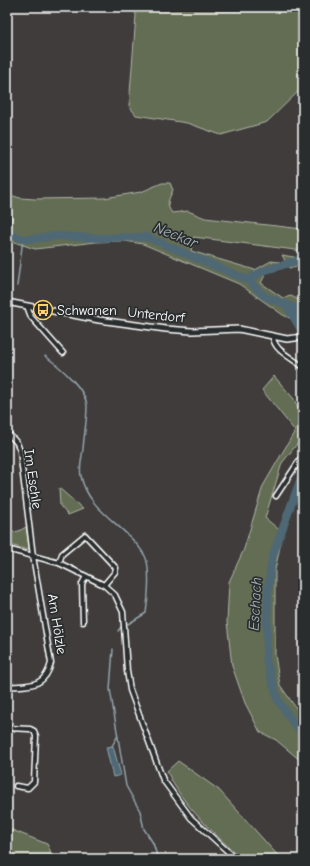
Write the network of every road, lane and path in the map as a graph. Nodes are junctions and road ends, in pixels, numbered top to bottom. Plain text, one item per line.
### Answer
1 (7, 302) edge
2 (27, 306) junction
3 (273, 337) junction
4 (302, 338) edge
5 (63, 353) dead end
6 (303, 367) edge
7 (7, 432) edge
8 (303, 454) edge
9 (276, 496) dead end
10 (7, 548) edge
11 (33, 556) junction
12 (59, 564) junction
13 (86, 576) junction
14 (104, 585) junction
15 (83, 622) dead end
16 (7, 686) edge
17 (7, 728) edge
18 (16, 786) dead end
19 (236, 859) edge

1 - 2 street, Unterdorf
2 - 3 street, Unterdorf
2 - 5 street
3 - 4 street, Unterdorf
3 - 6 street
7 - 11 street, Im Eschle
8 - 9 street
10 - 11 street
11 - 12 street
11 - 16 street, Am Hölzle
12 - 13 street
12 - 14 street
13 - 14 street
13 - 15 street
14 - 19 street
17 - 18 street

